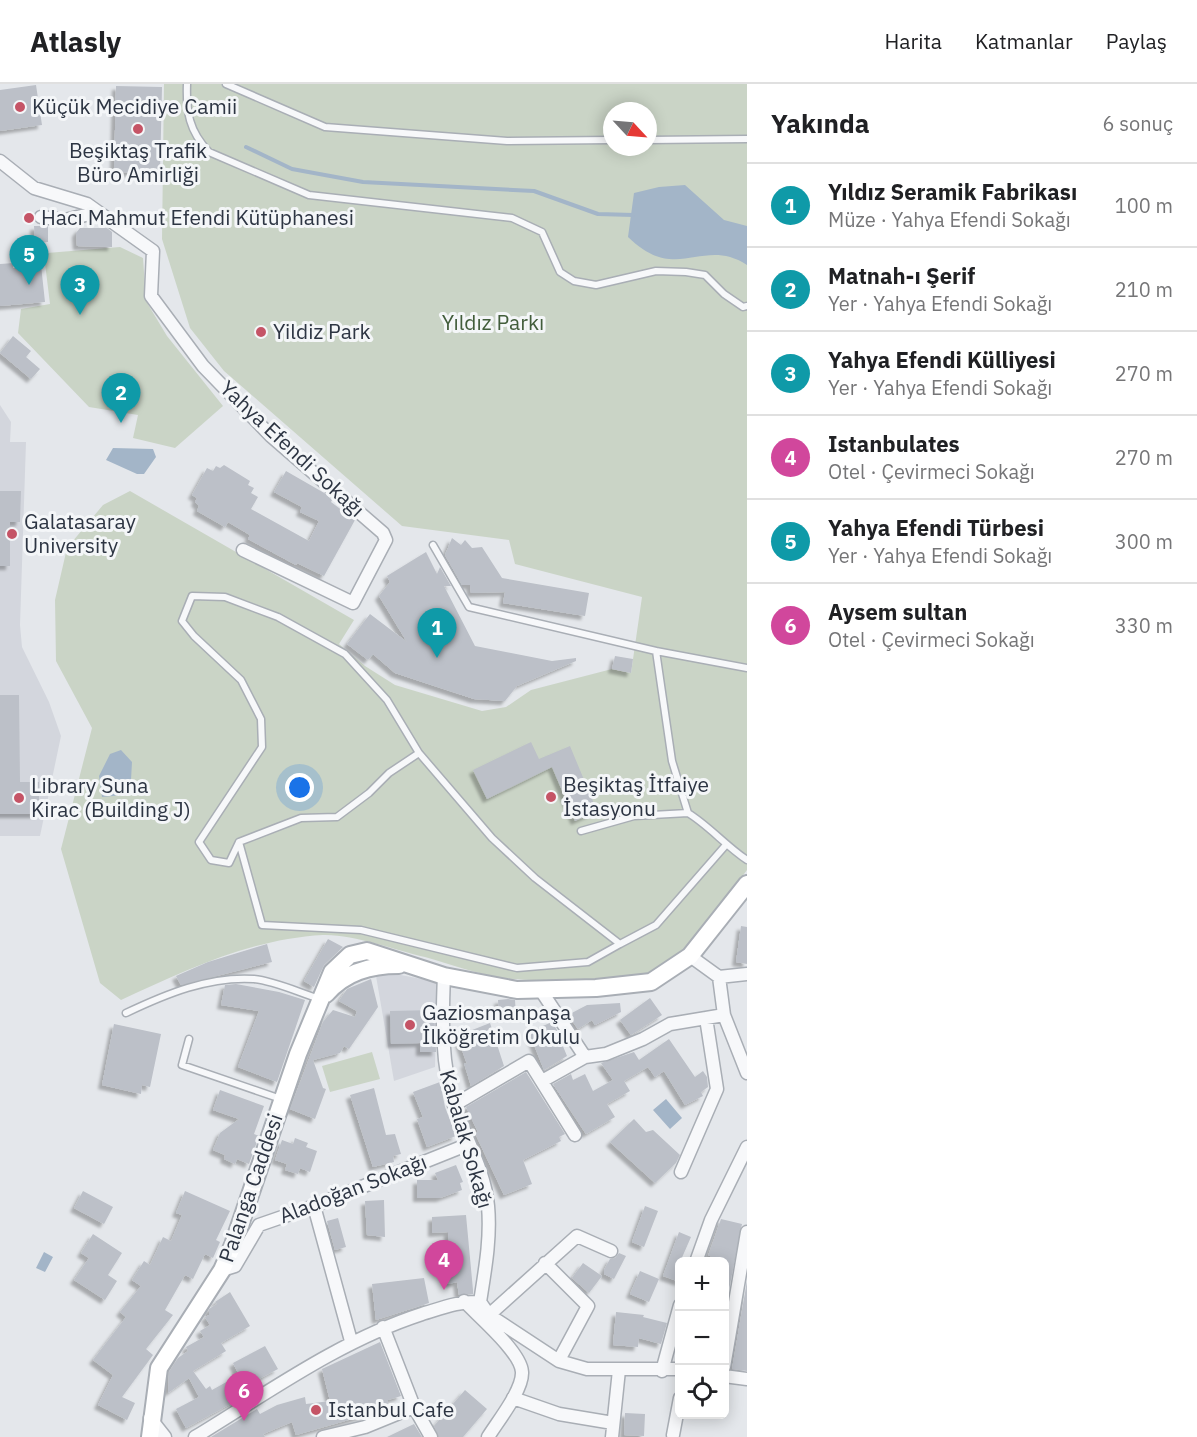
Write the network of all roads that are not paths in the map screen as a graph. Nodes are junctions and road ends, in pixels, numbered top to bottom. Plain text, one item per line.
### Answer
1 (187, 84) edge
2 (226, 84) edge
3 (747, 139) edge
4 (603, 140) edge
5 (657, 140) edge
6 (0, 161) edge
7 (98, 212) junction
8 (41, 217) dead end
9 (747, 306) edge
10 (433, 545) dead end
11 (243, 550) dead end
12 (656, 651) junction
13 (747, 668) edge
14 (419, 753) junction
15 (688, 813) junction
16 (581, 831) dead end
17 (239, 842) junction
18 (725, 846) junction
19 (747, 860) edge
20 (747, 884) edge
21 (620, 944) junction
22 (690, 956) junction
23 (747, 974) edge
24 (444, 976) junction
25 (719, 977) junction
26 (540, 990) junction
27 (321, 999) junction
28 (126, 1013) dead end
29 (724, 1015) junction
30 (706, 1018) junction
31 (189, 1039) dead end
32 (585, 1057) junction
33 (747, 1073) edge
34 (542, 1081) junction
35 (282, 1100) junction
36 (454, 1105) junction
37 (575, 1135) dead end
38 (469, 1144) junction
39 (747, 1148) edge
40 (681, 1172) dead end
41 (314, 1206) junction
42 (747, 1232) edge
43 (611, 1251) dead end
44 (698, 1257) edge
45 (545, 1263) junction
46 (222, 1270) junction
47 (464, 1301) junction
48 (480, 1302) junction
49 (678, 1311) edge
50 (489, 1315) junction
51 (383, 1327) junction
52 (351, 1341) junction
53 (559, 1360) junction
54 (724, 1365) edge
55 (620, 1370) junction
56 (675, 1370) edge
57 (662, 1371) junction
58 (729, 1376) edge
59 (747, 1378) edge
60 (513, 1398) junction
61 (414, 1407) junction
62 (150, 1418) junction
63 (676, 1419) edge
64 (613, 1423) junction
65 (366, 1432) edge
66 (673, 1435) dead end
67 (150, 1437) edge
68 (165, 1437) edge
69 (195, 1437) edge
70 (323, 1437) edge
71 (431, 1437) edge
72 (488, 1437) edge
73 (612, 1437) edge

1 - 9 lane
2 - 4 lane
3 - 5 lane
6 - 7 street, Yahya Efendi Sokağı
7 - 8 street
7 - 11 street, Yahya Efendi Sokağı
10 - 12 lane
12 - 13 lane
12 - 15 lane
14 - 17 lane
14 - 17 lane
14 - 21 lane
15 - 16 lane
15 - 18 lane
17 - 21 lane
18 - 19 lane
18 - 21 lane
20 - 22 main road, Palanga Caddesi
22 - 25 street
22 - 26 main road, Palanga Caddesi
23 - 25 street
24 - 26 main road, Palanga Caddesi
24 - 27 main road, Palanga Caddesi
24 - 36 street, Kabalak Sokağı
25 - 29 street
26 - 32 street
27 - 28 lane
27 - 35 main road, Palanga Caddesi
29 - 30 street
29 - 33 street
30 - 32 street
30 - 40 street
31 - 35 lane
32 - 34 street
34 - 36 street
34 - 37 street
35 - 46 main road, Palanga Caddesi
36 - 38 street, Kabalak Sokağı
38 - 41 street, Aladoğan Sokağı
38 - 48 street, Kabalak Sokağı
39 - 44 street
41 - 46 street, Aladoğan Sokağı
41 - 52 street
42 - 54 street
43 - 45 street
45 - 50 street
45 - 53 street
46 - 62 main road, Palanga Caddesi
47 - 48 street
47 - 51 street
47 - 60 street
48 - 50 street
49 - 57 street
50 - 53 street
51 - 52 street
51 - 61 street
52 - 69 street
53 - 55 street
55 - 57 street
55 - 64 street
56 - 57 street
58 - 59 street
60 - 64 street
60 - 72 street
61 - 65 street
61 - 71 street
62 - 67 main road, Palanga Caddesi
62 - 68 street
63 - 66 street
64 - 73 street
65 - 70 street

